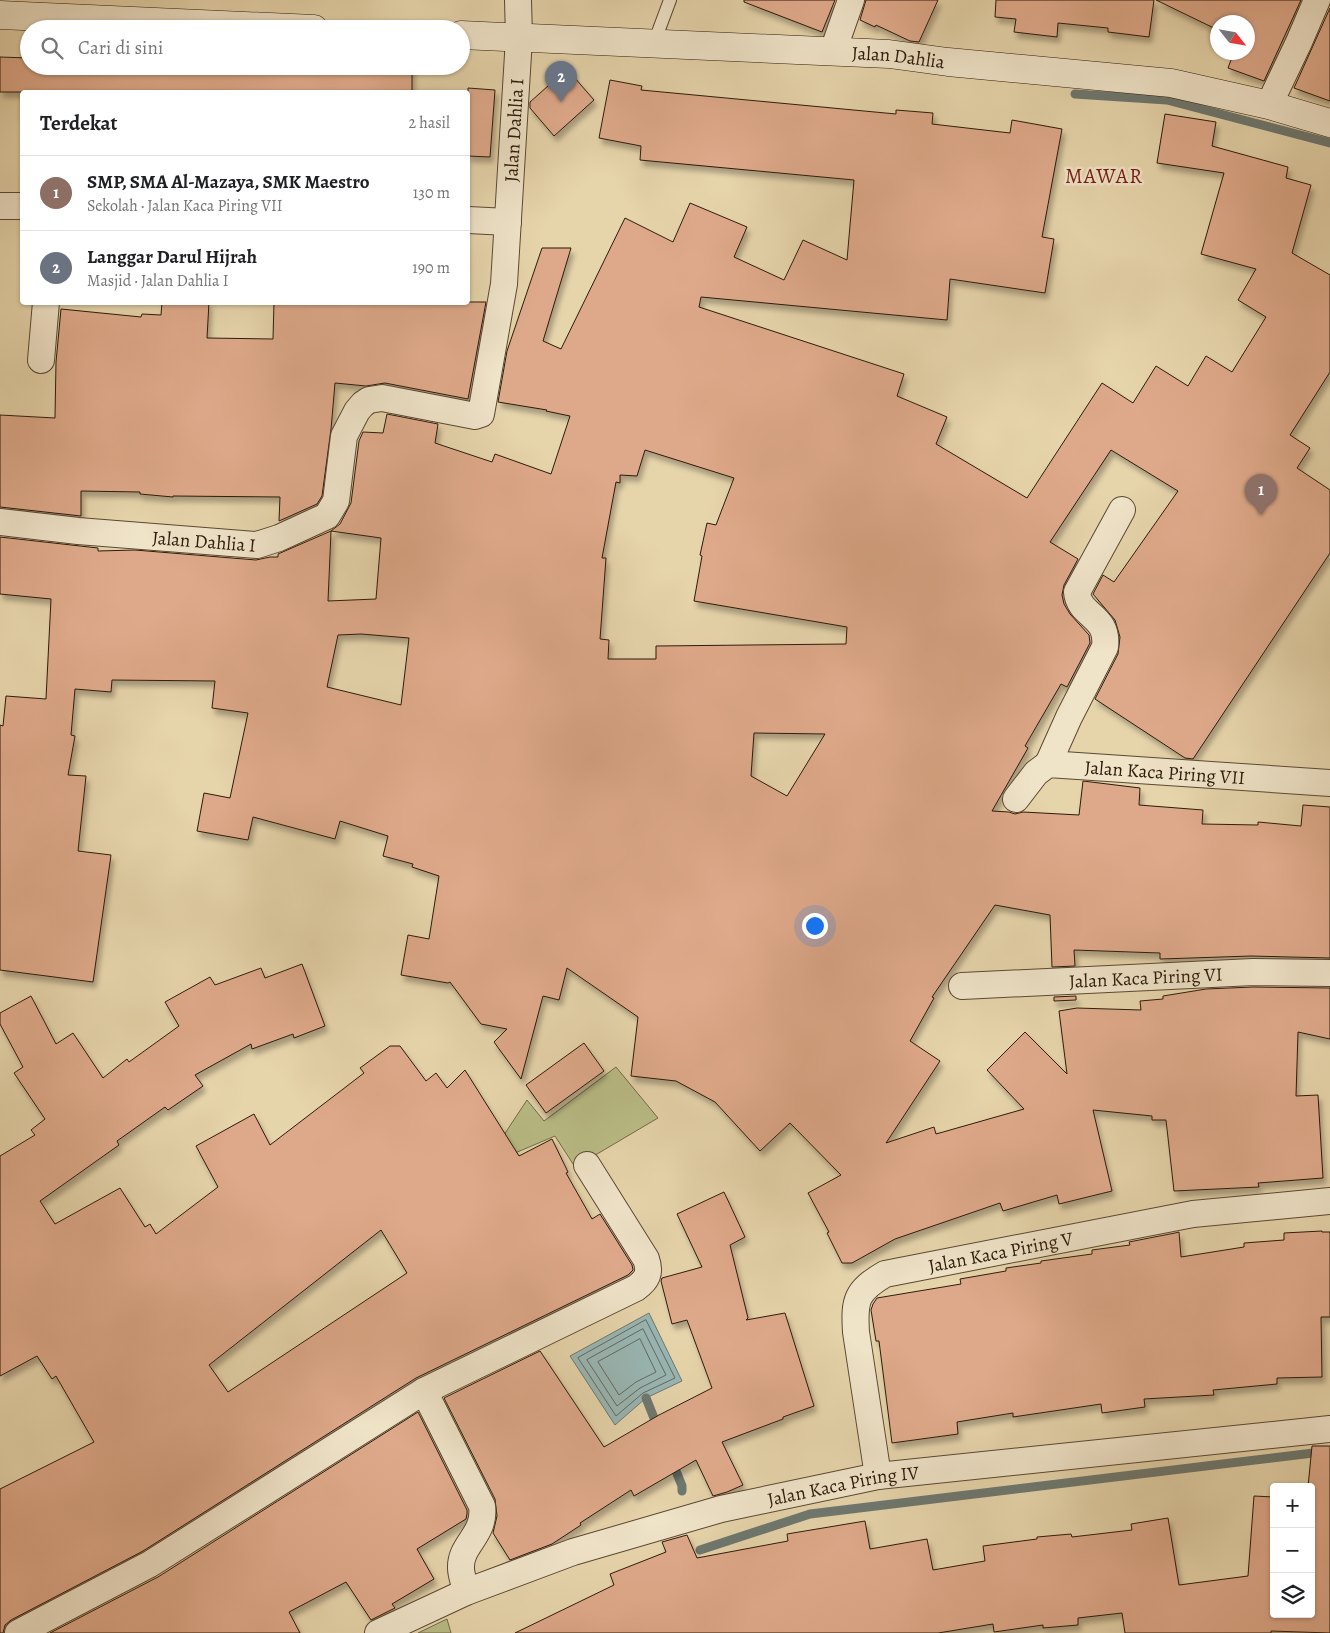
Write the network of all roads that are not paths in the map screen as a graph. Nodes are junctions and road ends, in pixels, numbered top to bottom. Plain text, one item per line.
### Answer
1 (518, 0) edge
2 (670, 0) edge
3 (851, 0) edge
4 (1317, 0) edge
5 (0, 15) edge
6 (112, 20) edge
7 (470, 35) edge
8 (519, 38) junction
9 (654, 43) junction
10 (833, 51) junction
11 (1269, 105) junction
12 (1330, 123) edge
13 (0, 206) edge
14 (20, 206) edge
15 (470, 220) edge
16 (508, 222) junction
17 (46, 305) edge
18 (41, 360) dead end
19 (1122, 510) dead end
20 (0, 522) edge
21 (1048, 764) junction
22 (1330, 783) edge
23 (1016, 799) dead end
24 (1330, 973) edge
25 (962, 986) dead end
26 (588, 1165) dead end
27 (1330, 1200) edge
28 (424, 1391) junction
29 (1330, 1429) edge
30 (878, 1476) junction
31 (466, 1592) junction
32 (18, 1633) edge
33 (378, 1633) edge

1 - 8 street, Jalan Dahlia I
2 - 9 lane
3 - 10 street
4 - 11 street
5 - 6 street
7 - 8 street, Jalan Dahlia
8 - 9 street, Jalan Dahlia
8 - 16 street, Jalan Dahlia I
9 - 10 street, Jalan Dahlia
10 - 11 street, Jalan Dahlia
11 - 12 street, Jalan Dahlia
13 - 14 street
15 - 16 street
16 - 20 street, Jalan Dahlia I
17 - 18 street
19 - 21 street
21 - 22 street, Jalan Kaca Piring VII
21 - 23 street
24 - 25 street, Jalan Kaca Piring VI
26 - 28 street
27 - 30 street, Jalan Kaca Piring V
28 - 31 street
28 - 32 street
29 - 30 street, Jalan Kaca Piring IV
30 - 31 street, Jalan Kaca Piring IV
31 - 33 street, Jalan Kaca Piring IV

